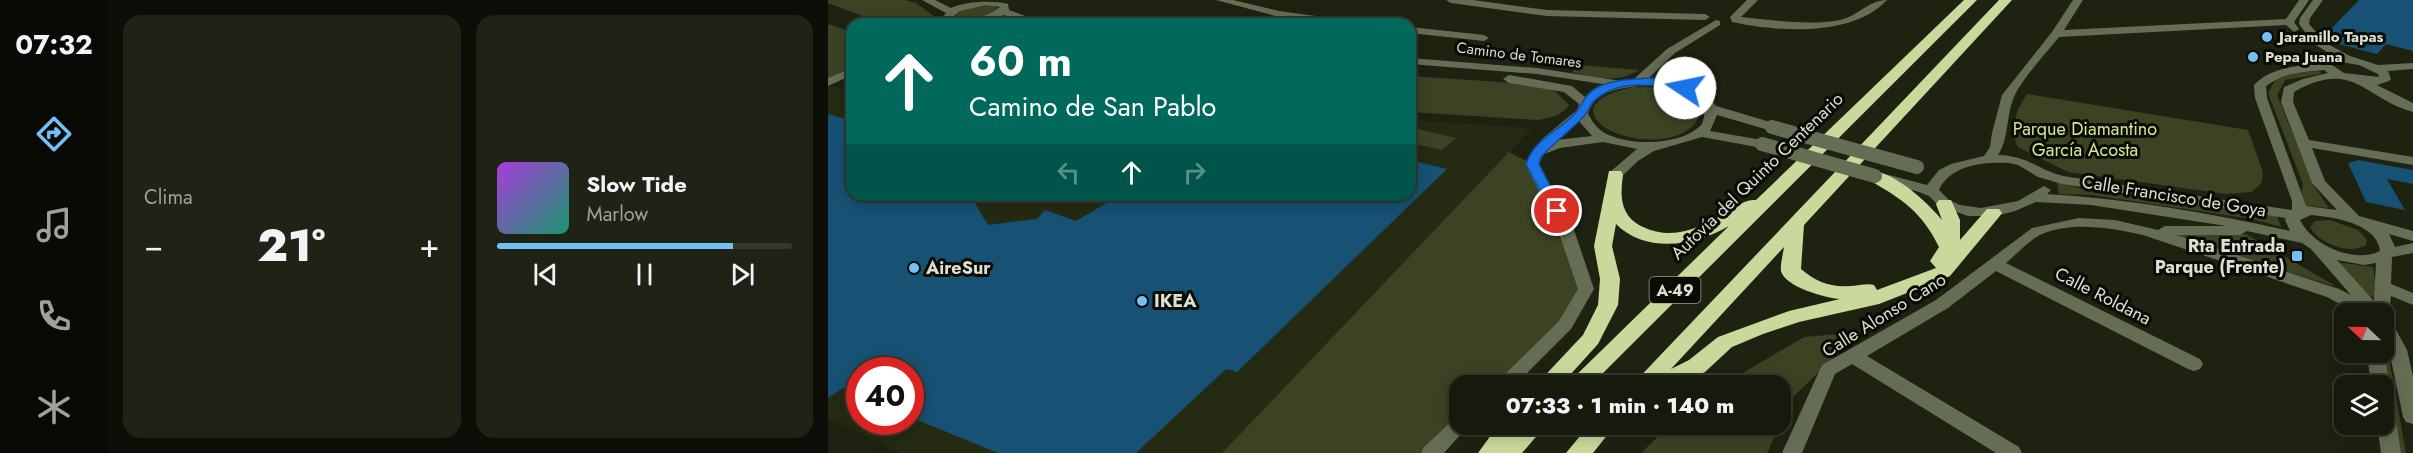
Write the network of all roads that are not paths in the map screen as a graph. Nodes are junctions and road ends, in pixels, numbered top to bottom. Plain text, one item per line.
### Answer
1 (927, 0) edge
2 (1221, 0) edge
3 (1451, 0) edge
4 (1754, 0) edge
5 (1882, 0) edge
6 (1971, 0) edge
7 (2006, 0) edge
8 (2078, 0) edge
9 (2304, 0) edge
10 (2318, 0) edge
11 (981, 1) edge
12 (1006, 5) edge
13 (951, 12) junction
14 (1705, 17) junction
15 (947, 18) edge
16 (985, 18) edge
17 (1031, 18) edge
18 (1309, 18) edge
19 (1736, 19) junction
20 (2289, 22) junction
21 (1716, 23) junction
22 (1416, 31) edge
23 (2056, 34) junction
24 (1484, 38) dead end
25 (2350, 60) junction
26 (1416, 61) edge
27 (2329, 63) junction
28 (1656, 65) junction
29 (2413, 66) edge
30 (2377, 68) junction
31 (1416, 71) edge
32 (846, 74) edge
33 (2341, 76) junction
34 (1639, 81) junction
35 (2362, 81) junction
36 (2379, 81) junction
37 (828, 82) edge
38 (1625, 83) junction
39 (1667, 83) junction
40 (2413, 100) edge
41 (1583, 108) junction
42 (2413, 108) edge
43 (1711, 110) junction
44 (1699, 133) junction
45 (1998, 133) junction
46 (1607, 139) junction
47 (2303, 143) junction
48 (1656, 146) junction
49 (1535, 156) junction
50 (1989, 158) junction
51 (2413, 160) edge
52 (2022, 162) junction
53 (1946, 170) junction
54 (2042, 174) junction
55 (1875, 176) junction
56 (1612, 185) junction
57 (1931, 191) junction
58 (1772, 194) junction
59 (2036, 198) junction
60 (1945, 204) junction
61 (1993, 213) junction
62 (2297, 214) junction
63 (2359, 221) junction
64 (1795, 224) junction
65 (2264, 229) junction
66 (2147, 231) junction
67 (2413, 236) edge
68 (2310, 243) junction
69 (2413, 248) edge
70 (1949, 249) junction
71 (2386, 255) junction
72 (1995, 264) junction
73 (2383, 287) junction
74 (2413, 299) edge
75 (2352, 303) edge
76 (2367, 303) edge
77 (2382, 303) edge
78 (2394, 342) edge
79 (1853, 356) junction
80 (2194, 364) dead end
81 (1513, 375) edge
82 (1557, 375) edge
83 (1587, 375) edge
84 (1652, 375) edge
85 (1678, 375) edge
86 (2413, 417) edge
87 (1450, 435) edge
88 (1505, 435) edge
89 (1525, 435) edge
90 (1595, 435) edge
91 (2389, 435) edge
92 (1431, 453) edge
93 (1490, 453) edge
94 (1507, 453) edge
95 (1578, 453) edge
96 (1792, 453) edge
97 (2012, 453) edge
98 (2391, 453) edge

1 - 13 street
2 - 18 street
3 - 14 street
4 - 19 street
5 - 19 street
6 - 58 highway, Autovía del Quinto Centenario / A-49
7 - 64 highway, A-49
8 - 23 street
9 - 20 street
10 - 25 street
11 - 12 street
11 - 13 street
12 - 16 street
12 - 17 street
13 - 15 street
14 - 19 street
14 - 21 street
19 - 21 street
20 - 23 street
20 - 27 street
21 - 28 street
22 - 24 street
23 - 45 street
25 - 27 street
25 - 30 street
26 - 38 street, Camino de Tomares
27 - 33 street
27 - 62 street
28 - 34 street
28 - 39 street
29 - 30 street
30 - 36 street
31 - 41 street, Camino de Tomares
32 - 37 street
33 - 35 street
33 - 47 street
34 - 38 street
34 - 39 street
35 - 36 street
35 - 42 street
36 - 40 street
38 - 41 street
39 - 43 street
41 - 46 street, Camino de Tomares
41 - 49 street
43 - 44 street
43 - 53 street, bridge
44 - 48 street
44 - 55 street, bridge
45 - 50 street
45 - 52 street
46 - 48 street
46 - 49 street
46 - 56 street
47 - 51 street
47 - 63 street
48 - 56 street
49 - 81 street
50 - 52 street
50 - 53 street
52 - 54 street, Calle Francisco de Goya
53 - 57 street
54 - 59 street
54 - 62 street, Calle Francisco de Goya
55 - 57 street
55 - 70 highway
56 - 58 highway
56 - 82 highway
57 - 60 street
58 - 83 highway, Autovía del Quinto Centenario / A-49
59 - 61 street
59 - 65 street, Calle Francisco de Goya
60 - 61 street
60 - 70 highway
61 - 85 highway
62 - 63 street, Calle Francisco de Goya
62 - 68 street
63 - 67 street, Calle Francisco de Goya
63 - 71 street
64 - 70 highway
64 - 84 highway, A-49
65 - 66 street
65 - 68 street, Calle Francisco de Goya
66 - 72 street, Calle Alonso Cano
66 - 75 street, Calle Alonso Cano
68 - 71 street, Calle Francisco de Goya
68 - 76 street
69 - 71 street, Calle Francisco de Goya
71 - 73 street
72 - 79 street, Calle Alonso Cano
72 - 80 street, Calle Roldana
73 - 74 street
73 - 77 street
78 - 86 street
79 - 96 street, Calle Alonso Cano
79 - 97 street
87 - 92 street
88 - 93 highway
89 - 94 highway
90 - 95 highway
91 - 98 street

